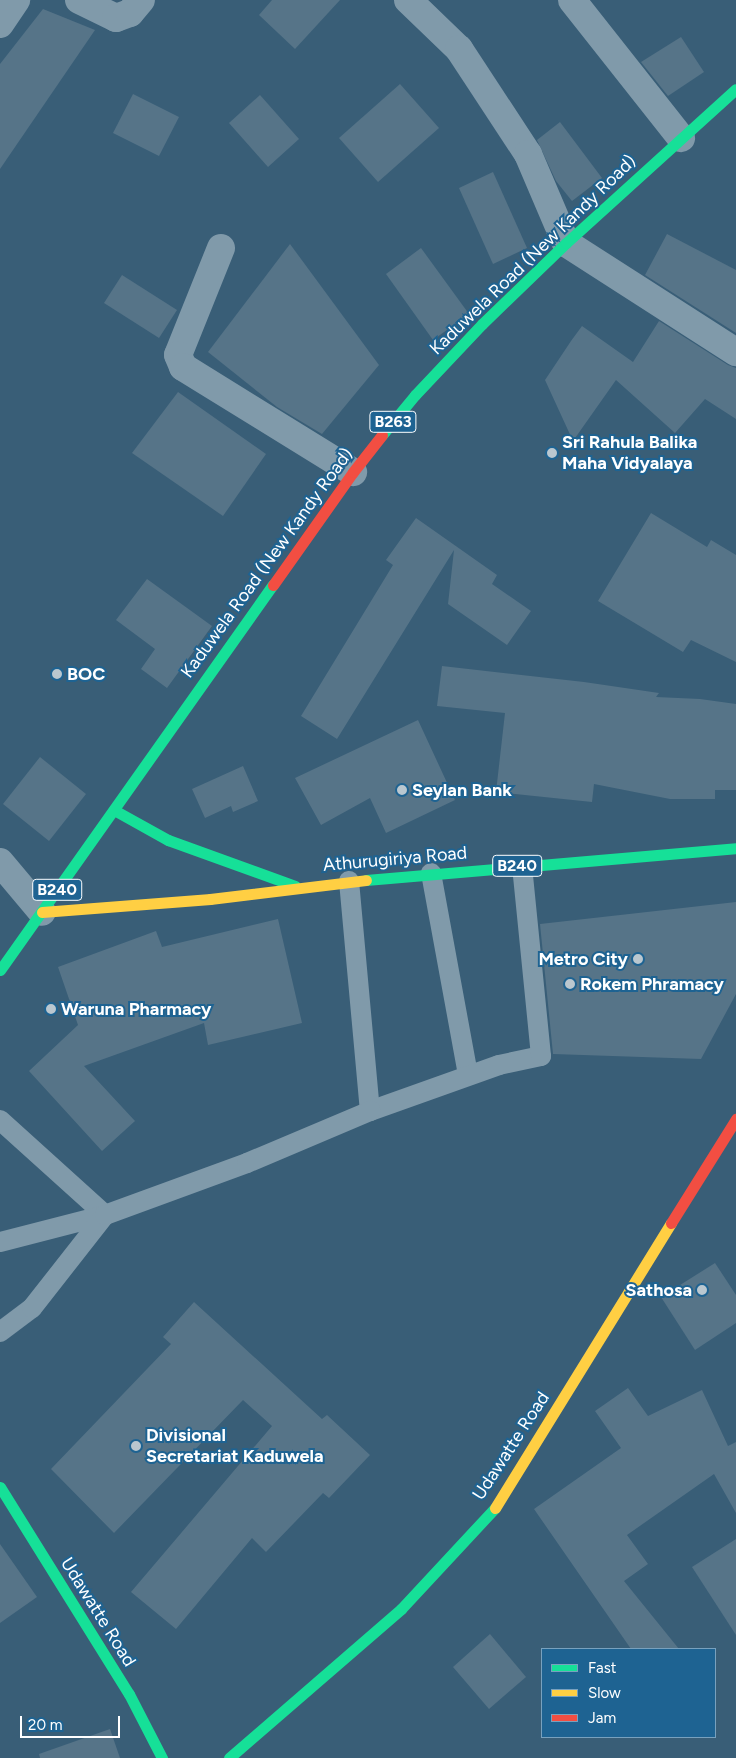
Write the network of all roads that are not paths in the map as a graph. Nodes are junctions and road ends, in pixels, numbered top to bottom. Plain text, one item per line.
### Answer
1 (16, 0) edge
2 (78, 0) edge
3 (141, 0) edge
4 (408, 0) edge
5 (572, 0) edge
6 (0, 24) edge
7 (736, 89) edge
8 (681, 138) junction
9 (566, 243) junction
10 (221, 248) dead end
11 (736, 352) edge
12 (353, 472) junction
13 (114, 810) junction
14 (736, 848) edge
15 (0, 862) edge
16 (522, 866) junction
17 (431, 873) junction
18 (349, 881) junction
19 (297, 886) junction
20 (42, 912) junction
21 (0, 970) edge
22 (468, 1075) junction
23 (370, 1111) junction
24 (736, 1119) edge
25 (0, 1120) edge
26 (105, 1215) junction
27 (0, 1242) edge
28 (0, 1332) edge
29 (0, 1487) edge
30 (162, 1758) edge
31 (229, 1758) edge

1 - 6 street
2 - 3 street
4 - 9 street
5 - 8 street
7 - 8 main road, Kaduwela Road (New Kandy Road) / B263
8 - 9 main road, Kaduwela Road (New Kandy Road) / B263
9 - 11 street
9 - 12 main road, Kaduwela Road (New Kandy Road) / B263
10 - 12 street
12 - 13 main road, Kaduwela Road (New Kandy Road) / B263
13 - 19 main road, Athurugiriya Road / B240
13 - 20 main road, Kaduwela Road (New Kandy Road) / B240
14 - 16 main road, Athurugiriya Road / B240
15 - 20 street
16 - 17 main road, Athurugiriya Road / B240
16 - 22 lane
17 - 18 main road, Athurugiriya Road / B240
17 - 22 lane
18 - 19 main road, Athurugiriya Road / B240
18 - 23 lane
19 - 20 main road, Athurugiriya Road / B240
20 - 21 main road, Kaduwela Road (New Kandy Road) / B240
22 - 23 lane
23 - 26 lane
24 - 31 main road, Udawatte Road
25 - 26 lane
26 - 27 lane
26 - 28 lane
29 - 30 main road, Udawatte Road

